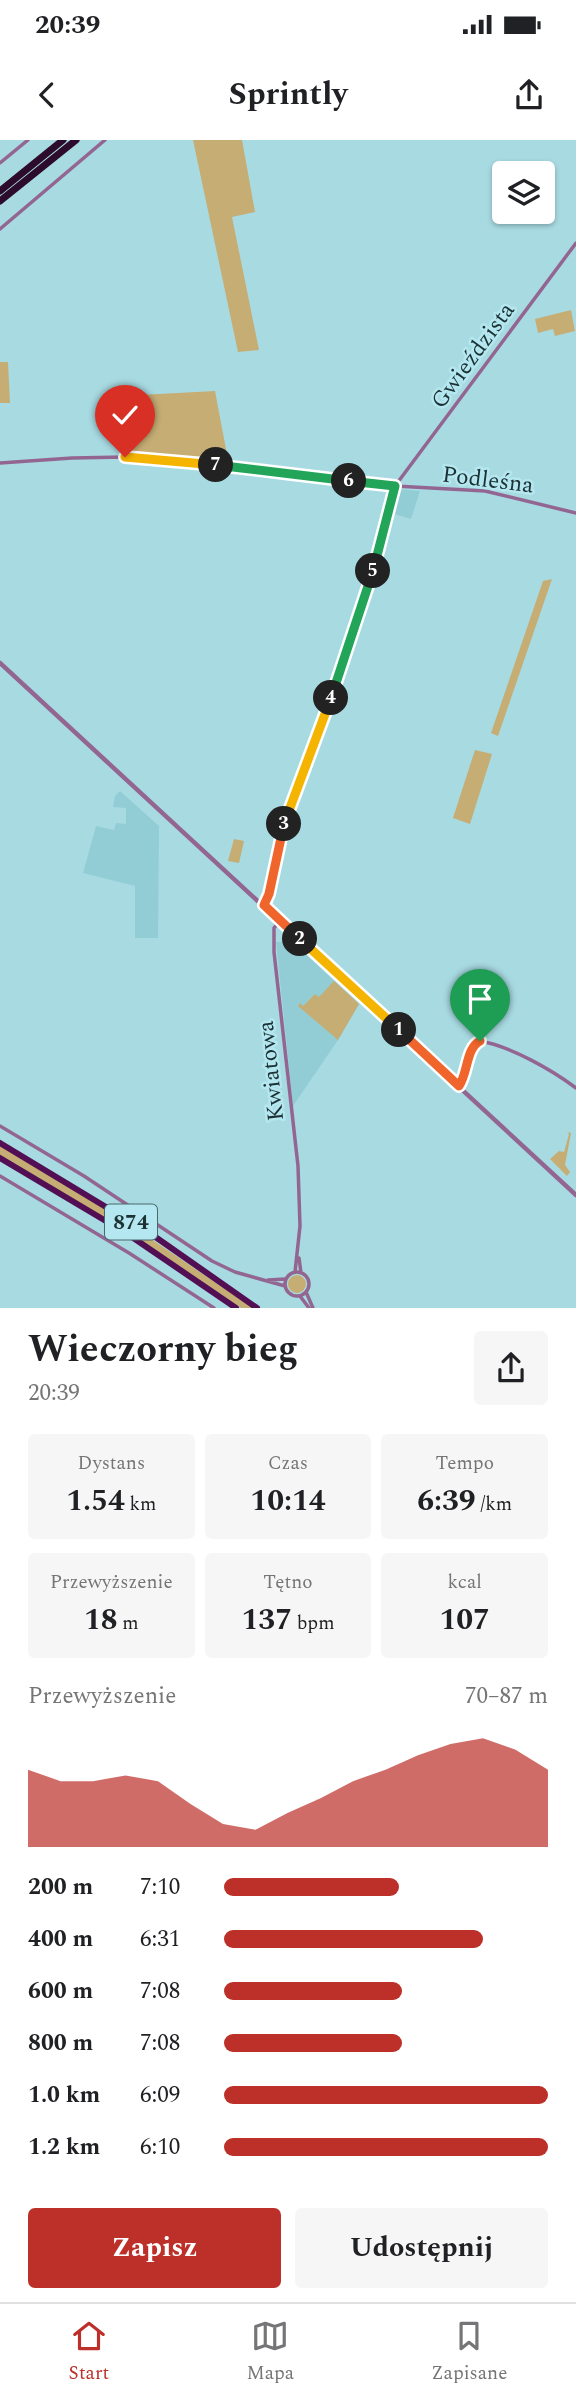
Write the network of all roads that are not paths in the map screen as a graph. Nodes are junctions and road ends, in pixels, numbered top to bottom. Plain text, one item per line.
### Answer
1 (28, 140) edge
2 (63, 140) edge
3 (76, 140) edge
4 (105, 140) edge
5 (0, 163) edge
6 (0, 191) edge
7 (0, 201) edge
8 (0, 229) edge
9 (576, 243) edge
10 (0, 463) edge
11 (395, 486) junction
12 (576, 513) edge
13 (0, 663) edge
14 (264, 905) junction
15 (280, 920) junction
16 (459, 1086) junction
17 (576, 1088) edge
18 (0, 1126) edge
19 (0, 1143) edge
20 (0, 1158) edge
21 (0, 1177) edge
22 (576, 1195) edge
23 (298, 1253) junction
24 (295, 1272) junction
25 (301, 1273) junction
26 (286, 1279) junction
27 (266, 1280) junction
28 (285, 1286) junction
29 (306, 1292) junction
30 (300, 1296) junction
31 (214, 1308) edge
32 (236, 1308) edge
33 (257, 1308) edge
34 (311, 1308) edge

1 - 5 street
2 - 6 highway
3 - 7 highway
4 - 8 street
9 - 11 street, Gwieździsta
10 - 11 street, Podleśna
11 - 12 street, Podleśna
11 - 14 street
13 - 14 street
14 - 15 street
15 - 16 street
15 - 23 street, Kwiatowa
16 - 17 street
16 - 22 street
18 - 27 street
19 - 33 main road, 874
20 - 32 main road, 874
21 - 31 street
23 - 24 street
23 - 25 street
24 - 25 street
24 - 26 street
25 - 29 street
26 - 27 street
26 - 28 street
27 - 28 street
28 - 30 street
29 - 30 street
29 - 34 street
30 - 34 street

